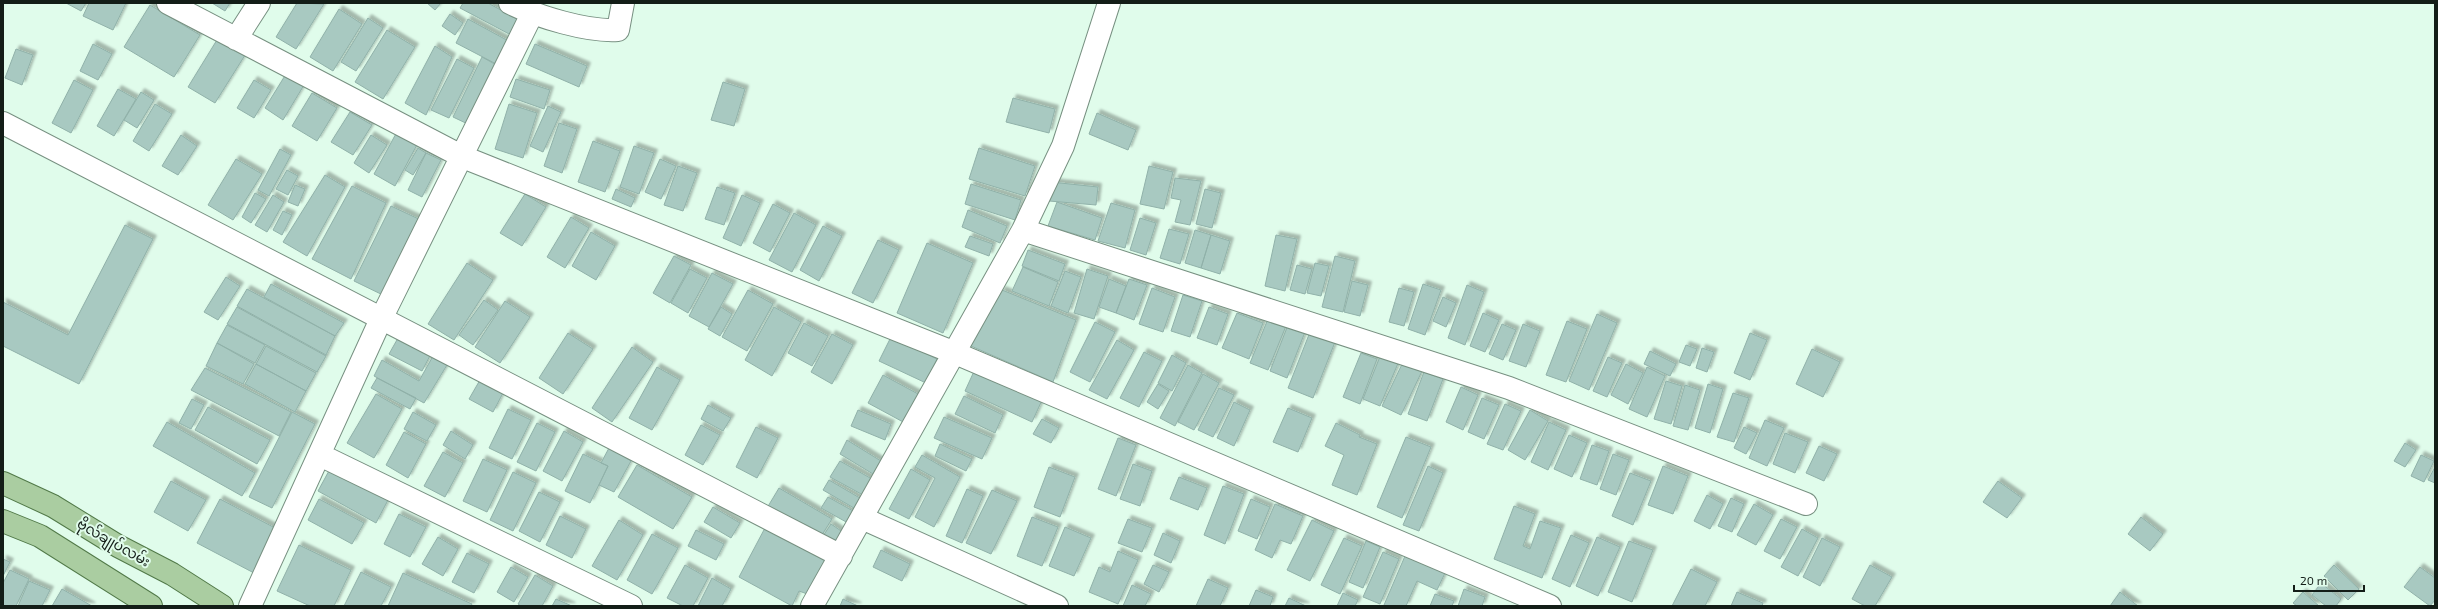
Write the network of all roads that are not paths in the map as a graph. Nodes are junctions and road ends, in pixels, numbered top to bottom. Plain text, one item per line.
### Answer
1 (168, 3) edge
2 (259, 3) edge
3 (510, 3) edge
4 (623, 3) edge
5 (1109, 3) edge
6 (532, 14) junction
7 (236, 39) junction
8 (3, 123) edge
9 (463, 157) junction
10 (1023, 230) junction
11 (381, 319) junction
12 (954, 353) junction
13 (320, 455) junction
14 (3, 483) edge
15 (1806, 504) dead end
16 (862, 518) junction
17 (3, 521) edge
18 (841, 556) junction
19 (151, 606) edge
20 (222, 606) edge
21 (250, 606) edge
22 (631, 606) edge
23 (812, 606) edge
24 (1057, 606) edge
25 (1550, 606) edge

1 - 7 street
2 - 7 street
3 - 6 street
4 - 6 street
5 - 10 street
6 - 9 street
7 - 9 street
8 - 11 street
9 - 11 street
9 - 12 street
10 - 12 street
10 - 15 street
11 - 13 street
11 - 18 street
12 - 16 street
12 - 25 street
13 - 21 street
13 - 22 street
14 - 20 main road, ဗိုလ်ချုပ်လမ်း
16 - 18 street
16 - 24 street
17 - 19 main road
18 - 23 street

